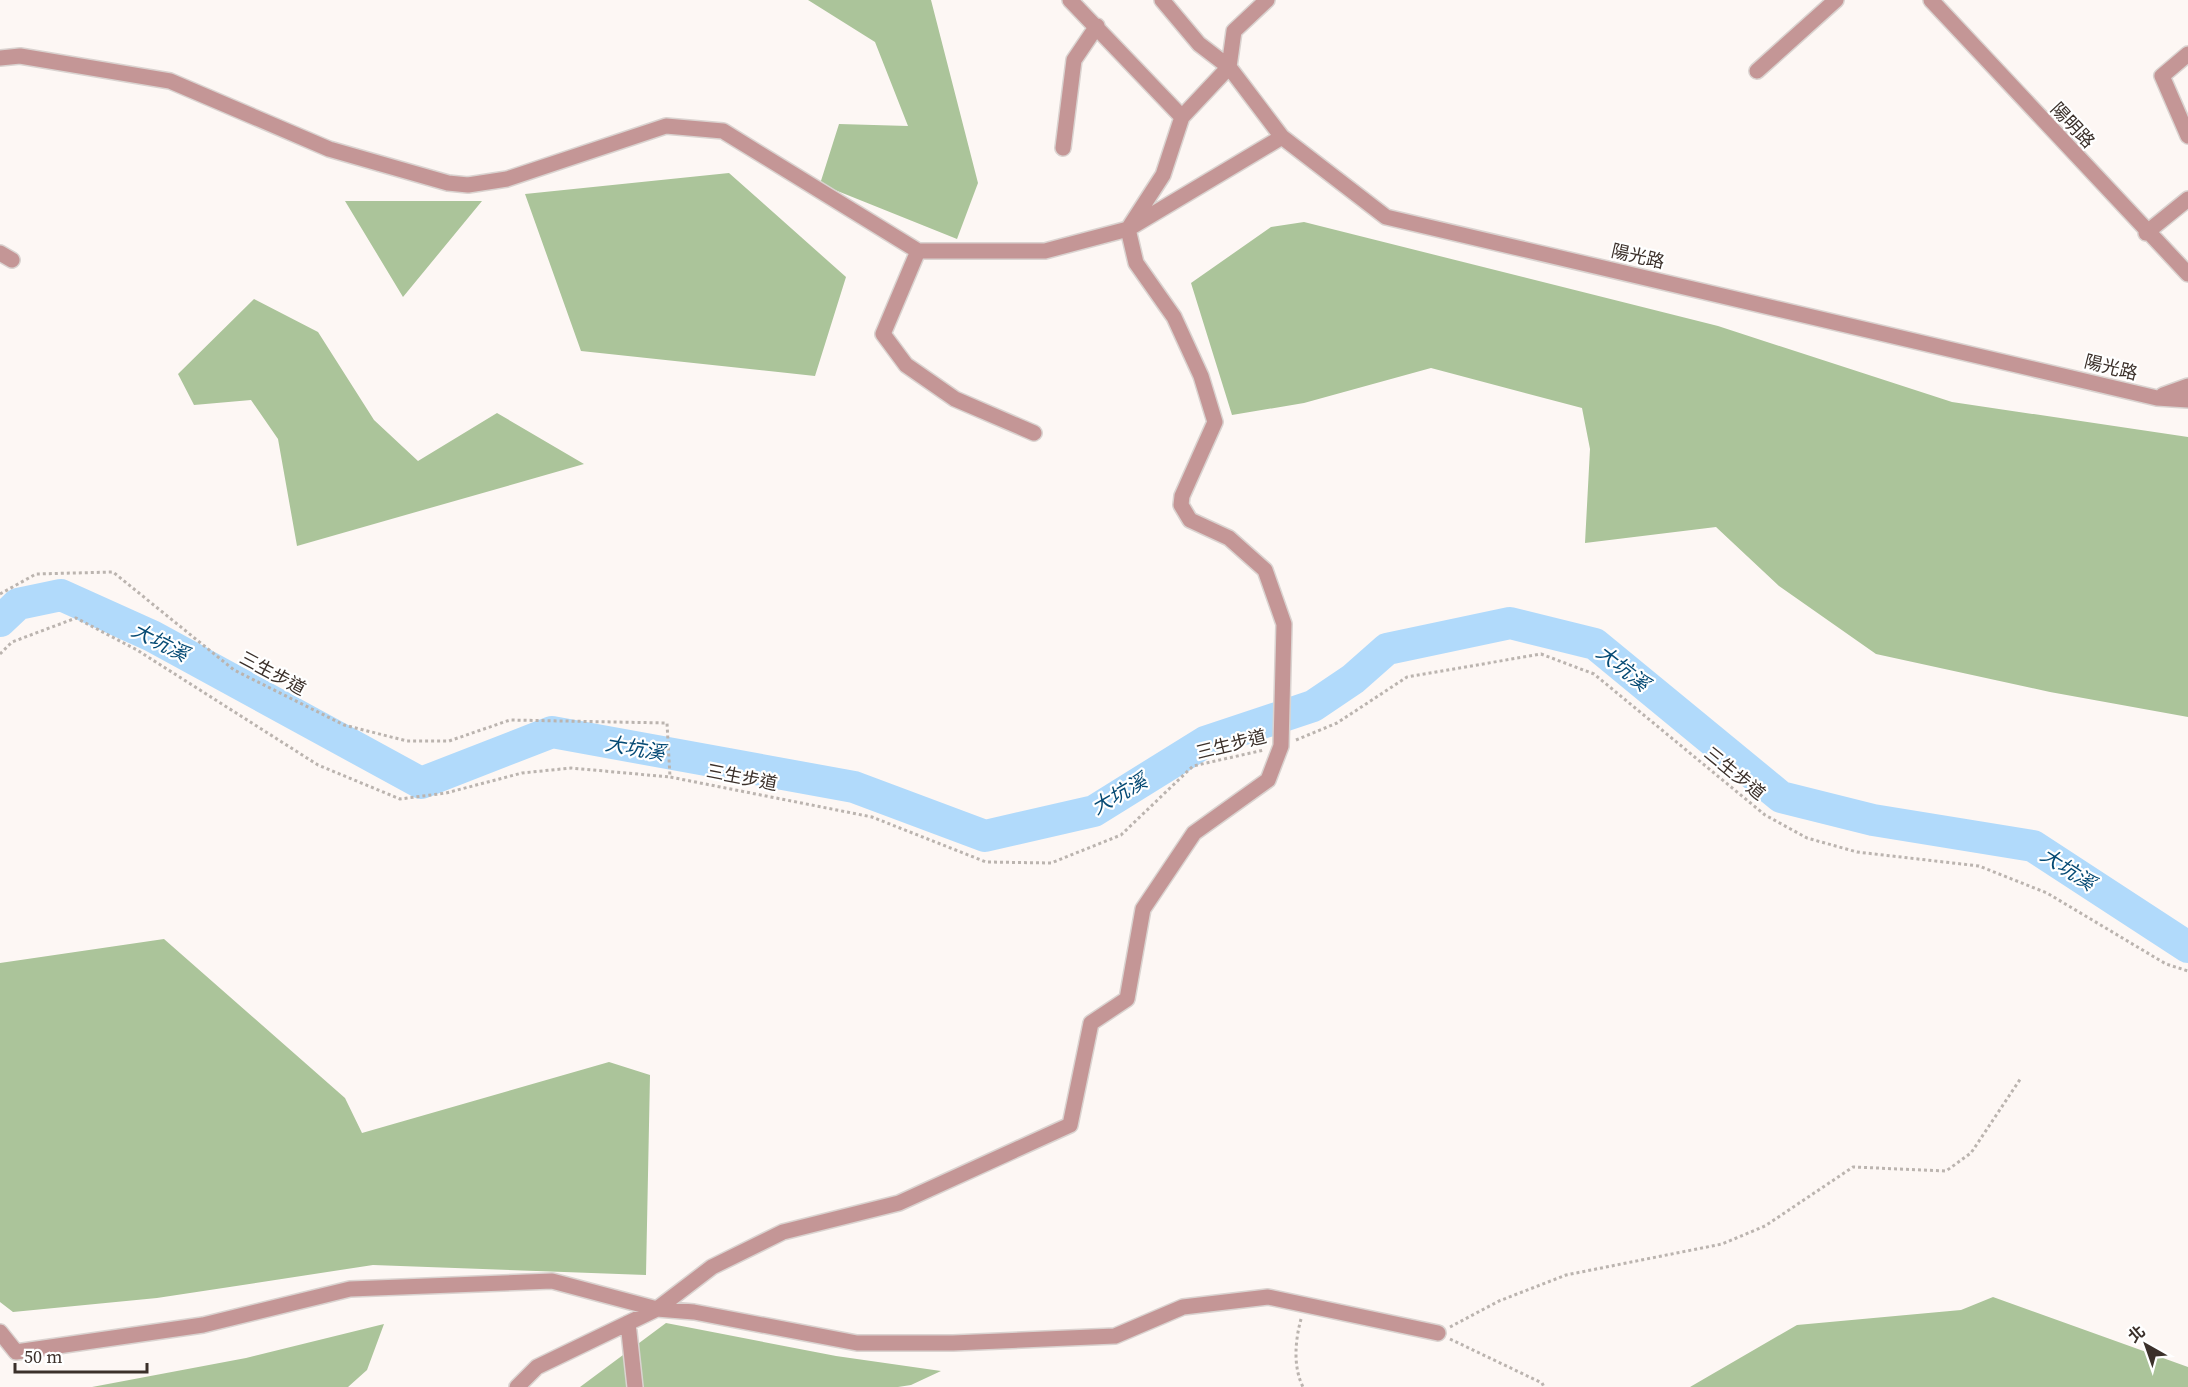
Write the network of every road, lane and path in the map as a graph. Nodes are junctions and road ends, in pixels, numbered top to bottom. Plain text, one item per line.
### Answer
1 (1070, 0) edge
2 (1162, 0) edge
3 (1267, 0) edge
4 (1836, 0) edge
5 (1931, 0) edge
6 (1097, 26) junction
7 (2188, 54) edge
8 (0, 58) edge
9 (1229, 67) junction
10 (1756, 71) dead end
11 (1182, 117) junction
12 (2188, 136) edge
13 (1282, 137) junction
14 (1063, 147) dead end
15 (2188, 199) edge
16 (1128, 228) junction
17 (2146, 233) junction
18 (918, 250) junction
19 (2188, 274) edge
20 (2188, 386) edge
21 (2157, 398) junction
22 (2188, 400) edge
23 (1034, 434) dead end
24 (0, 594) edge
25 (0, 654) edge
26 (1281, 746) junction
27 (670, 777) junction
28 (2188, 971) edge
29 (2021, 1078) dead end
30 (1305, 1305) junction
31 (657, 1309) junction
32 (628, 1323) junction
33 (0, 1332) edge
34 (1438, 1334) junction
35 (518, 1387) edge
36 (635, 1387) edge
37 (1304, 1387) edge
38 (1544, 1387) edge

1 - 6 street
2 - 9 street, 陽光路
3 - 9 street
4 - 10 street
5 - 17 street, 陽明路
6 - 11 street
6 - 14 street
7 - 12 street
8 - 18 street
9 - 11 street
9 - 13 street, 陽光路
11 - 16 street
13 - 16 street
13 - 21 street, 陽光路
15 - 17 street
16 - 18 street
16 - 26 street
17 - 19 street, 陽明路
18 - 23 street
20 - 21 street
21 - 22 street, 陽光路
24 - 27 path, 三生步道
25 - 27 path
26 - 27 path, 三生步道
26 - 28 path, 三生步道
26 - 31 street
29 - 34 path
30 - 31 street
30 - 34 street
30 - 37 path
31 - 32 street
31 - 33 street
32 - 35 street
32 - 36 street
34 - 38 path

